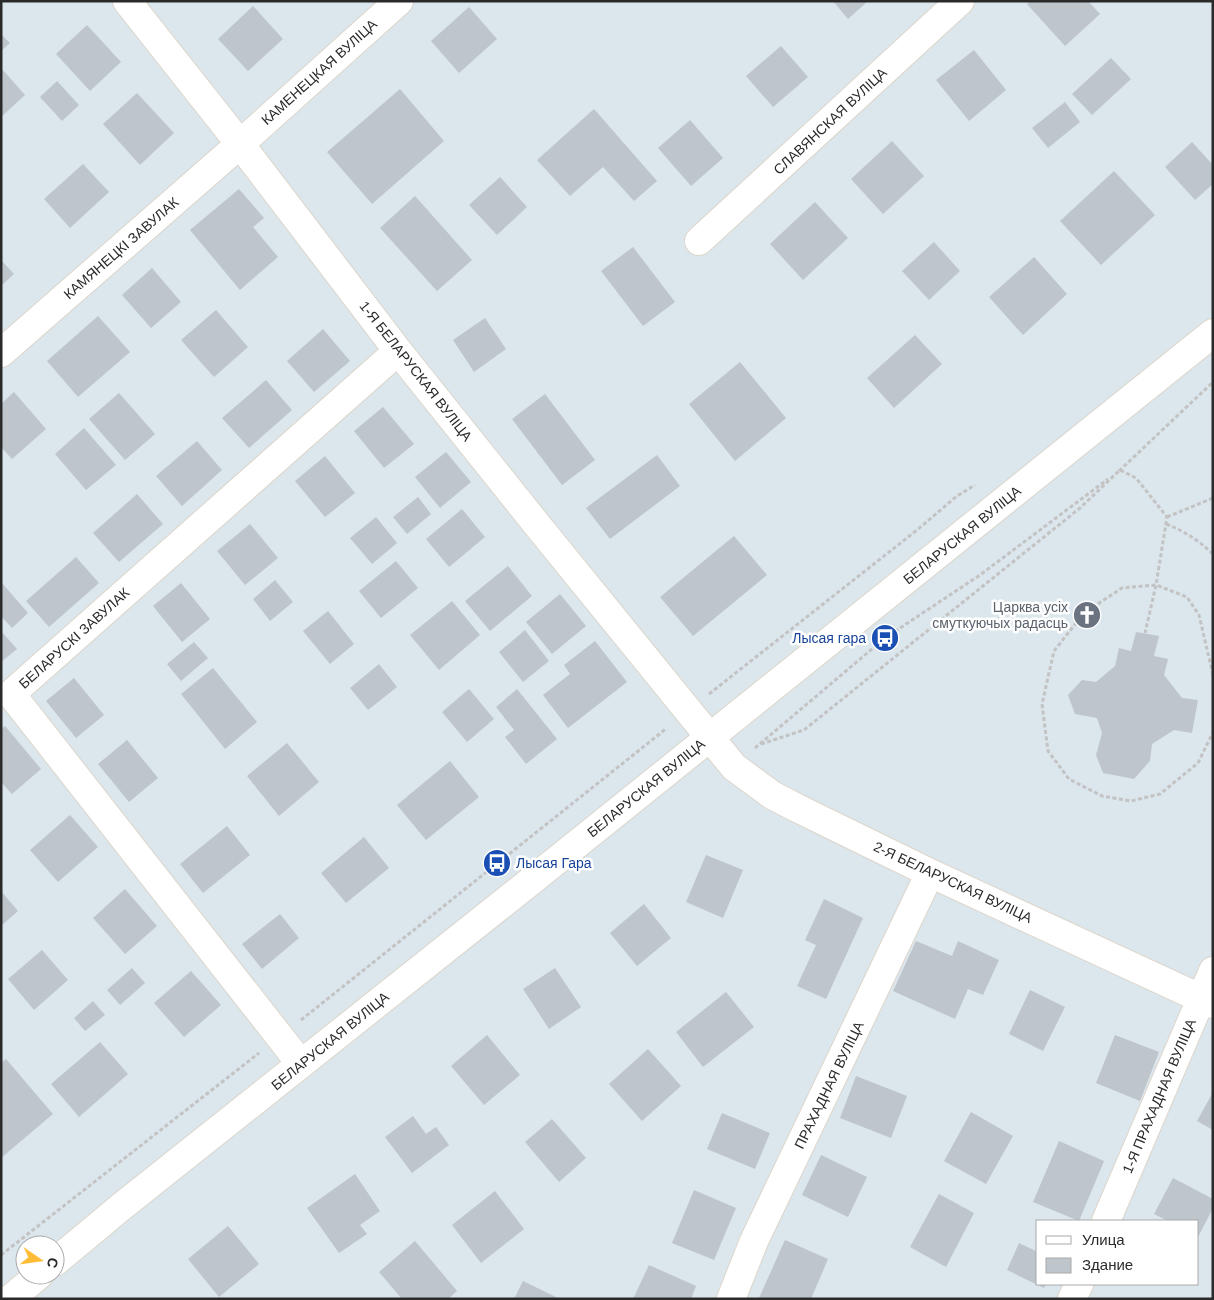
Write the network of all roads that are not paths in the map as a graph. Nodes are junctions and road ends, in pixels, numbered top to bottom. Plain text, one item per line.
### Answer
1 (128, 1) edge
2 (399, 1) edge
3 (960, 1) edge
4 (240, 144) junction
5 (699, 241) dead end
6 (1213, 333) edge
7 (398, 350) junction
8 (1, 352) edge
9 (709, 737) junction
10 (930, 873) junction
11 (1213, 971) edge
12 (1207, 1001) edge
13 (301, 1064) junction
14 (1106, 1220) edge
15 (65, 1254) edge
16 (27, 1285) edge
17 (1079, 1285) edge
18 (10, 1299) edge
19 (731, 1299) edge
20 (1072, 1299) edge

1 - 4 street, 1-Я БЕЛАРУСКАЯ ВУЛІЦА
2 - 4 street, КАМЕНЕЦКАЯ ВУЛІЦА
3 - 5 street, СЛАВЯНСКАЯ ВУЛІЦА
4 - 7 street, 1-Я БЕЛАРУСКАЯ ВУЛІЦА
4 - 8 street, КАМЯНЕЦКІ ЗАВУЛАК
6 - 9 street, БЕЛАРУСКАЯ ВУЛІЦА
7 - 9 street, 1-Я БЕЛАРУСКАЯ ВУЛІЦА
7 - 13 street, БЕЛАРУСКІ ЗАВУЛАК
9 - 10 street, 2-Я БЕЛАРУСКАЯ ВУЛІЦА
9 - 13 street, БЕЛАРУСКАЯ ВУЛІЦА
10 - 12 street, 2-Я БЕЛАРУСКАЯ ВУЛІЦА
10 - 19 street, ПРАХАДНАЯ ВУЛІЦА
11 - 12 street, 1-Я ПРАХАДНАЯ ВУЛІЦА
12 - 14 street, 1-Я ПРАХАДНАЯ ВУЛІЦА
13 - 15 street, БЕЛАРУСКАЯ ВУЛІЦА
16 - 18 street
17 - 20 street

